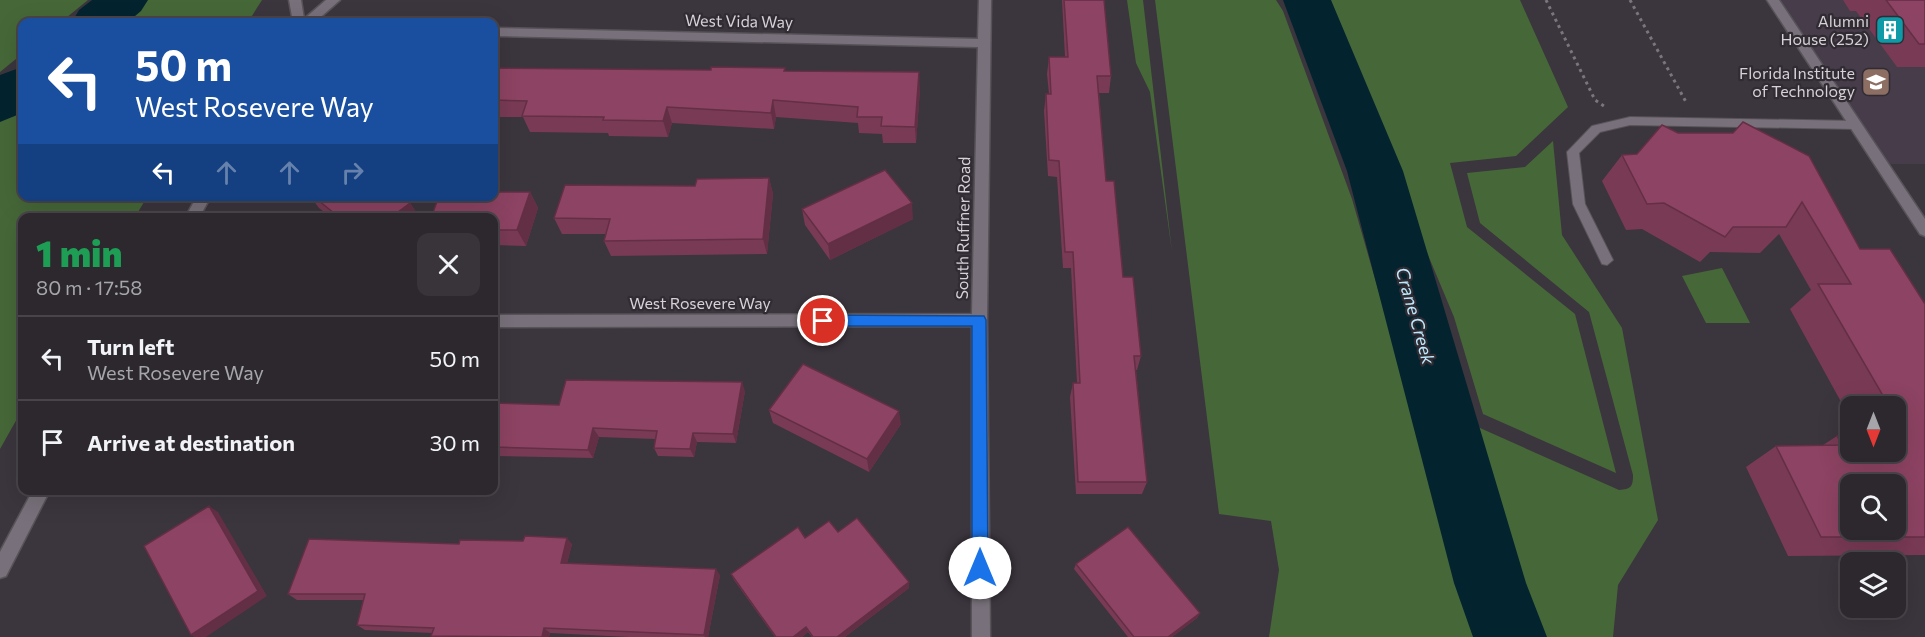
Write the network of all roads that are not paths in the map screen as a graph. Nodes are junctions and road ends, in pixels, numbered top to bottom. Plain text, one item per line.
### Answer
1 (295, 0) edge
2 (334, 0) edge
3 (985, 0) edge
4 (1773, 0) edge
5 (298, 18) edge
6 (313, 18) edge
7 (498, 32) edge
8 (984, 43) junction
9 (1856, 125) junction
10 (1925, 230) edge
11 (1608, 260) dead end
12 (979, 320) junction
13 (498, 321) edge
14 (39, 495) edge
15 (0, 570) edge
16 (981, 637) edge

1 - 5 street
2 - 6 street
3 - 8 street, South Ruffner Road
4 - 9 street
7 - 8 street, West Vida Way
8 - 12 street, South Ruffner Road
9 - 10 street
9 - 11 lane
12 - 13 street, West Rosevere Way
12 - 16 street, South Ruffner Road
14 - 15 street

